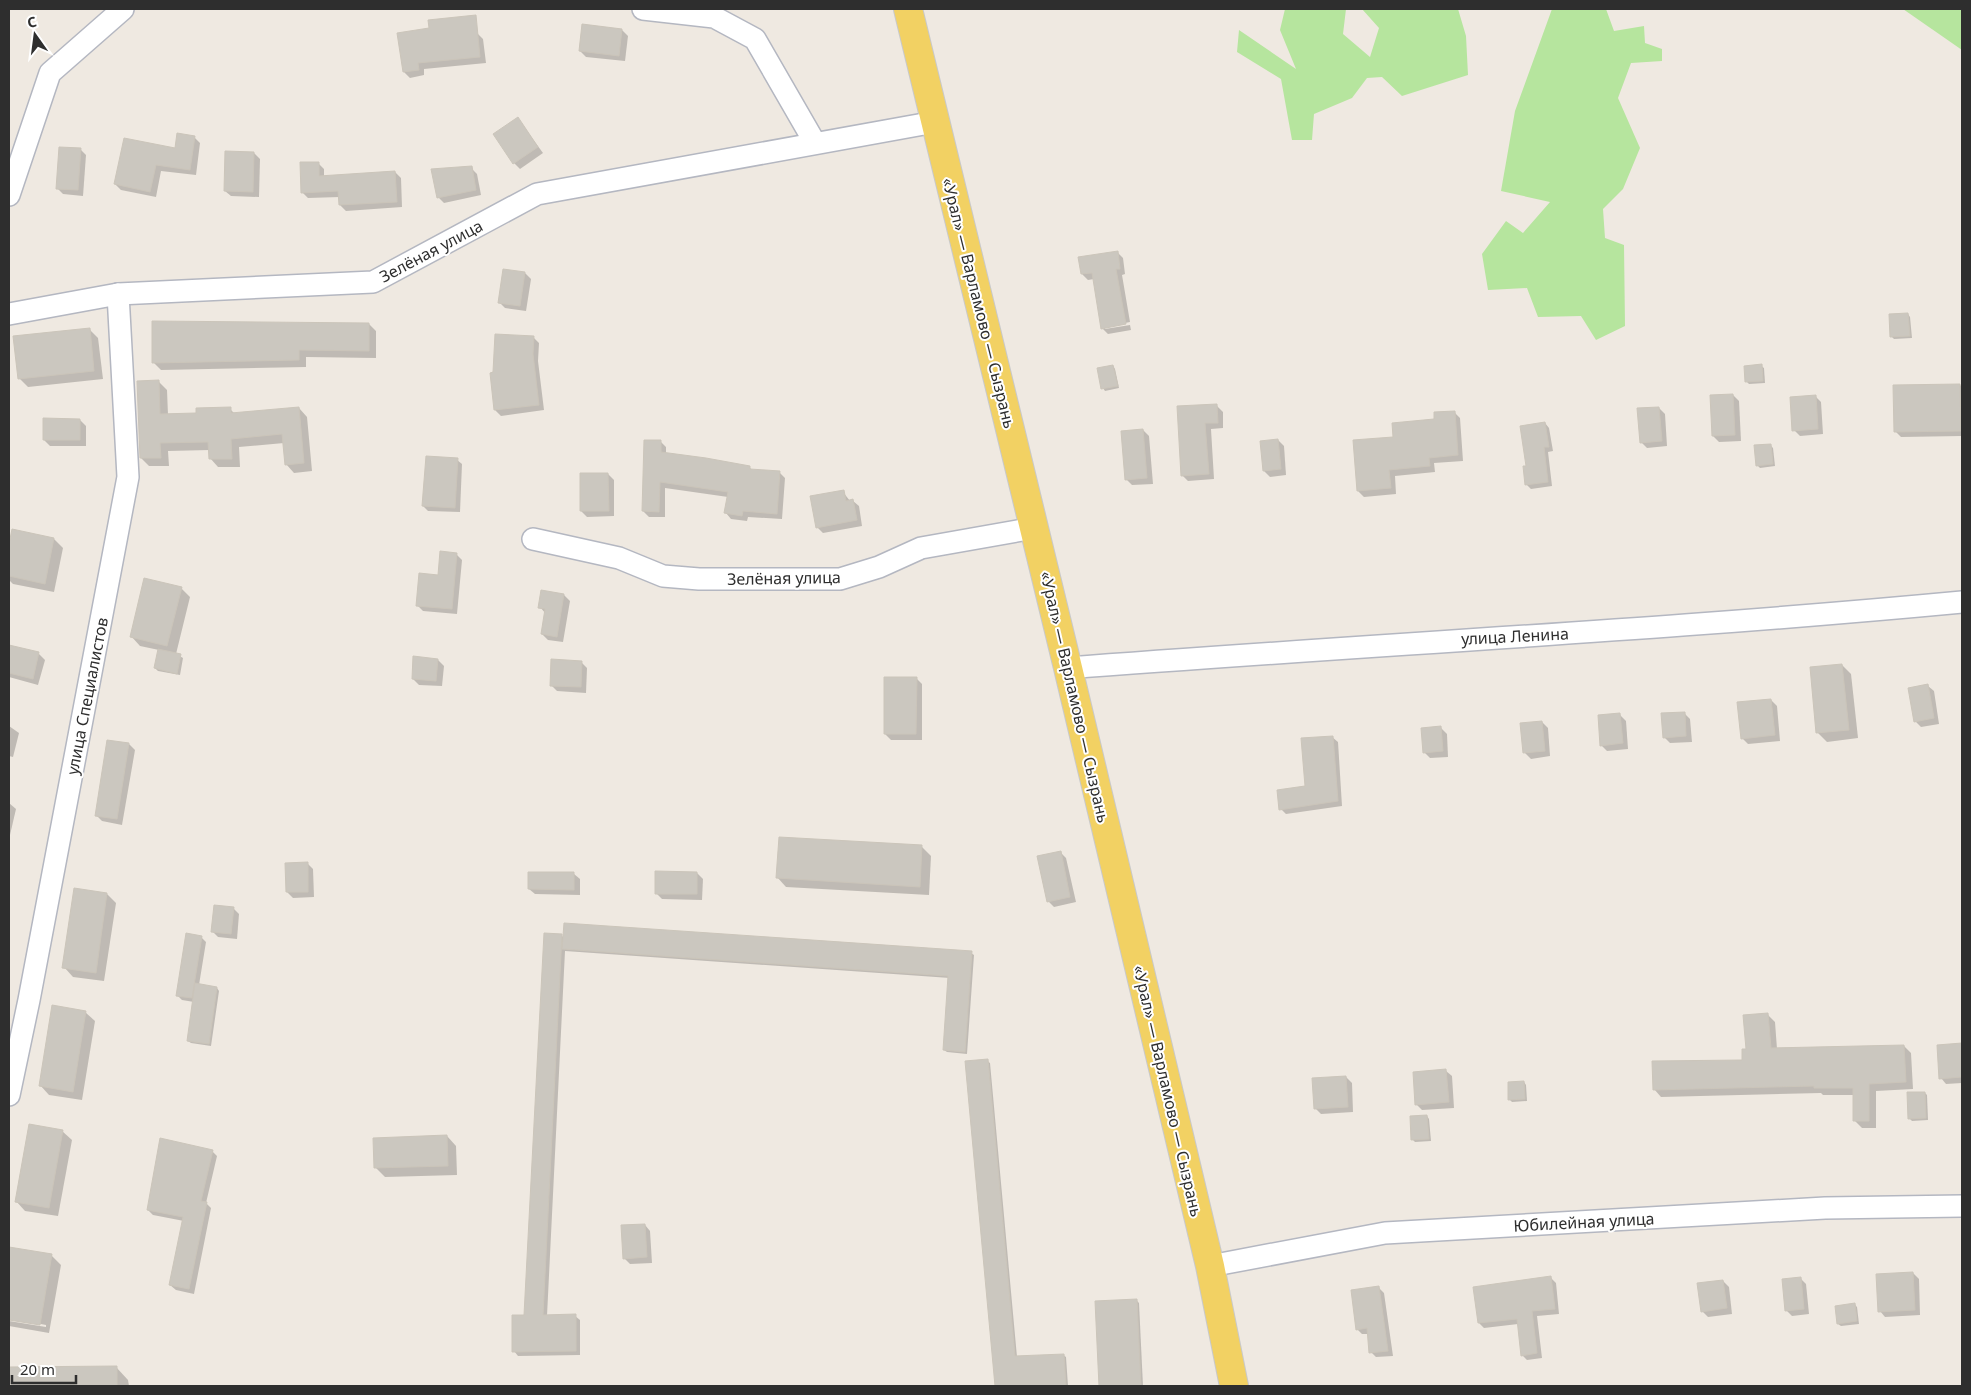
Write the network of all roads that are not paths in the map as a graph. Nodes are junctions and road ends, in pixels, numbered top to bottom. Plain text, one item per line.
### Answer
1 (124, 9) edge
2 (643, 9) edge
3 (908, 9) edge
4 (935, 122) junction
5 (815, 143) junction
6 (9, 195) edge
7 (118, 294) junction
8 (9, 314) edge
9 (1034, 528) junction
10 (533, 539) dead end
11 (1962, 602) edge
12 (1068, 668) junction
13 (9, 1095) edge
14 (1962, 1206) edge
15 (1210, 1266) junction
16 (1234, 1386) edge

1 - 6 street
2 - 5 street
3 - 4 main road, «Урал» — Варламово — Сызрань
4 - 5 street, Зелёная улица
4 - 9 main road, «Урал» — Варламово — Сызрань
5 - 7 street, Зелёная улица
7 - 8 street, Зелёная улица
7 - 13 street, улица Специалистов
9 - 10 street, Зелёная улица
9 - 12 main road, «Урал» — Варламово — Сызрань
11 - 12 street, улица Ленина
12 - 15 main road, «Урал» — Варламово — Сызрань
14 - 15 street, Юбилейная улица
15 - 16 main road, «Урал» — Варламово — Сызрань

